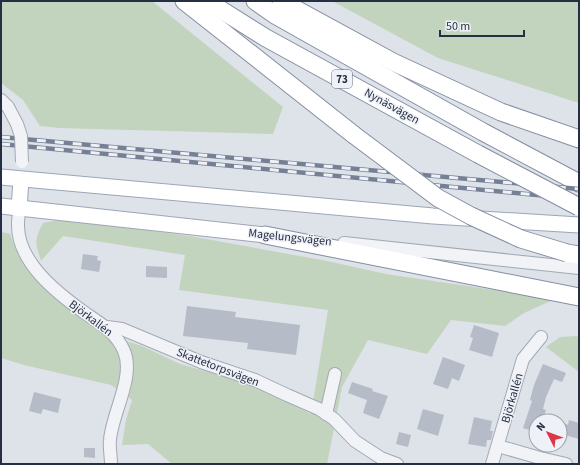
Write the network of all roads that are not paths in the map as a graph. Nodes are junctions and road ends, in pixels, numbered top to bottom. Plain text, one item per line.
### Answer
1 (184, 1) edge
2 (207, 1) edge
3 (255, 1) edge
4 (282, 1) edge
5 (4, 104) edge
6 (579, 139) edge
7 (1, 177) edge
8 (21, 180) junction
9 (579, 183) edge
10 (1, 206) edge
11 (579, 207) edge
12 (19, 209) junction
13 (579, 225) edge
14 (265, 235) junction
15 (573, 254) edge
16 (579, 268) edge
17 (579, 296) edge
18 (107, 327) junction
19 (541, 336) dead end
20 (335, 374) dead end
21 (326, 414) junction
22 (498, 446) junction
23 (111, 464) edge
24 (398, 464) edge
25 (492, 464) edge
26 (566, 464) edge

1 - 15 highway, bridge
2 - 11 highway, Nynäsvägen / 73, bridge
3 - 9 highway, Nynäsvägen / 73
4 - 6 highway
5 - 8 street, bridge
7 - 8 main road
8 - 12 main road
8 - 13 main road
10 - 12 main road, Magelungsvägen
12 - 14 main road, Magelungsvägen
12 - 18 street, Björkallén
14 - 16 street, Magelungsvägen
14 - 17 highway
18 - 21 street, Skattetorpsvägen
18 - 23 street, Björkallén
19 - 22 street, Björkallén
20 - 21 street
21 - 24 street, Skattetorpsvägen
22 - 25 street, Björkallén
22 - 26 street

